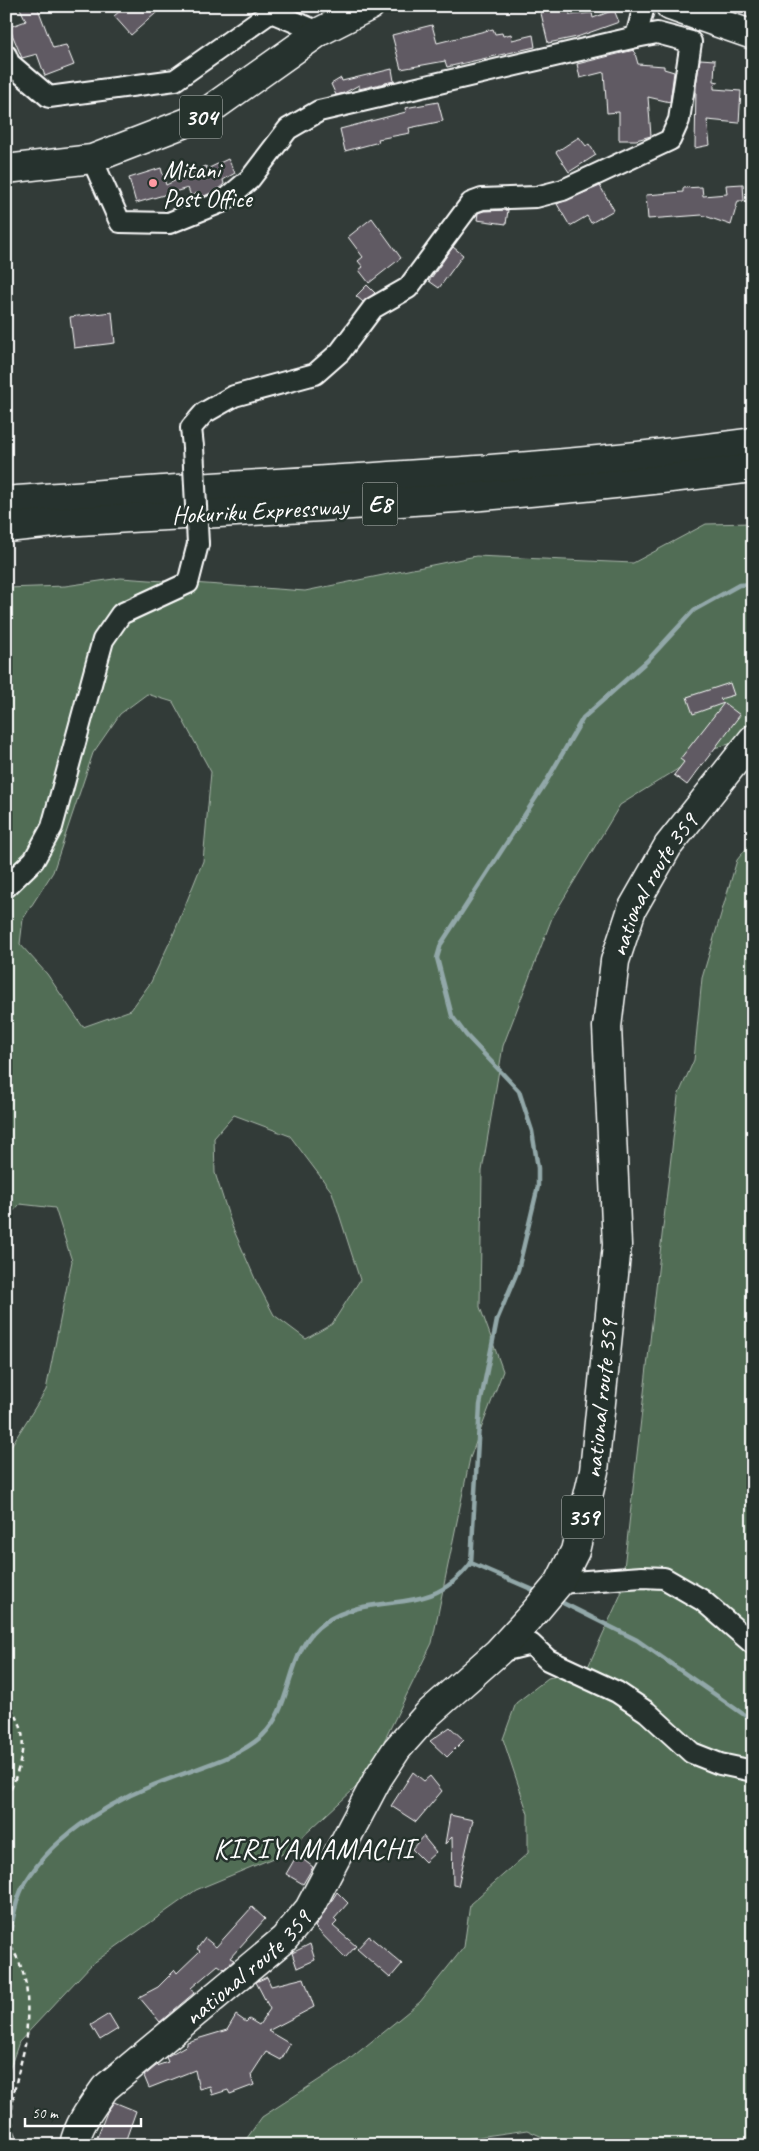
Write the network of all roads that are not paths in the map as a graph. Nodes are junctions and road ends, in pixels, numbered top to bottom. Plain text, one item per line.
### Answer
1 (370, 6) edge
2 (644, 6) edge
3 (670, 6) edge
4 (319, 32) junction
5 (753, 35) edge
6 (636, 37) junction
7 (6, 55) edge
8 (92, 158) junction
9 (6, 169) edge
10 (753, 442) edge
11 (753, 468) edge
12 (6, 501) edge
13 (6, 528) edge
14 (753, 739) edge
15 (6, 887) edge
16 (558, 1584) junction
17 (753, 1644) edge
18 (498, 1652) junction
19 (753, 1771) edge
20 (74, 2145) edge

1 - 4 highway, 304
2 - 6 street
3 - 5 highway
4 - 7 street
4 - 8 highway, 304
6 - 8 street
6 - 15 street, bridge
8 - 9 highway, 304
10 - 12 highway, Hokuriku Expressway / E8
11 - 13 highway, Hokuriku Expressway / E8
14 - 16 highway, national route 359 / 359
16 - 17 street
16 - 18 highway, national route 359 / 359
18 - 19 street
18 - 20 highway, national route 359 / 359

